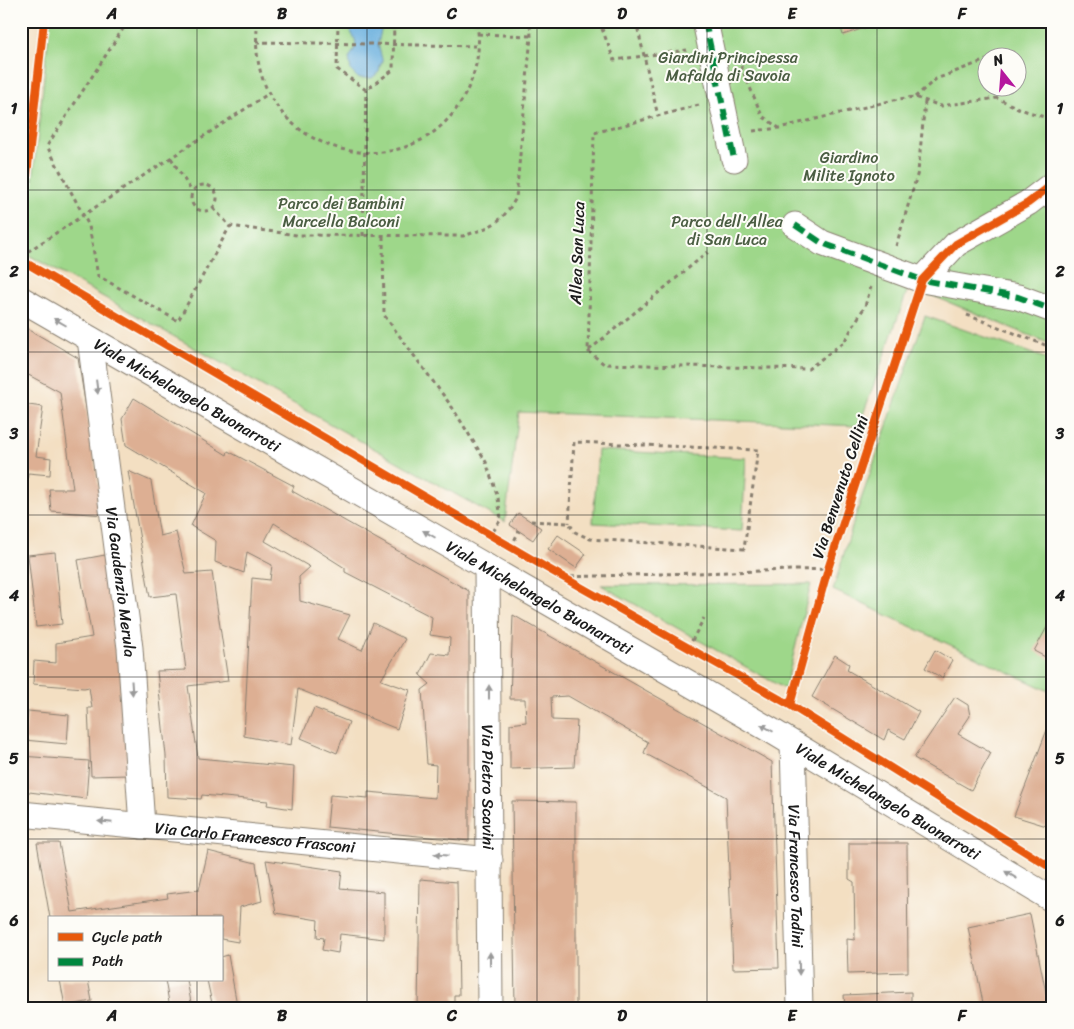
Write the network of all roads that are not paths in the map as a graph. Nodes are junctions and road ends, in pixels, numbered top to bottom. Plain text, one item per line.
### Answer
1 (705, 21) edge
2 (734, 159) dead end
3 (1053, 184) edge
4 (795, 225) dead end
5 (922, 280) junction
6 (21, 299) edge
7 (1053, 310) edge
8 (90, 339) junction
9 (487, 567) junction
10 (793, 744) junction
11 (21, 814) edge
12 (142, 826) junction
13 (490, 860) junction
14 (1052, 898) edge
15 (490, 1008) edge
16 (800, 1008) edge

1 - 2 street
3 - 5 street
4 - 5 street
5 - 7 street
8 -> 6 street, Viale Michelangelo Buonarroti
9 -> 8 street, Viale Michelangelo Buonarroti
8 -> 12 street, Via Gaudenzio Merula
10 -> 9 street, Viale Michelangelo Buonarroti
13 -> 9 street, Via Pietro Scavini
14 -> 10 street, Viale Michelangelo Buonarroti
10 -> 16 street, Via Francesco Tadini
12 -> 11 street, Via Carlo Francesco Frasconi
13 -> 12 street, Via Carlo Francesco Frasconi
15 -> 13 street, Via Pietro Scavini

